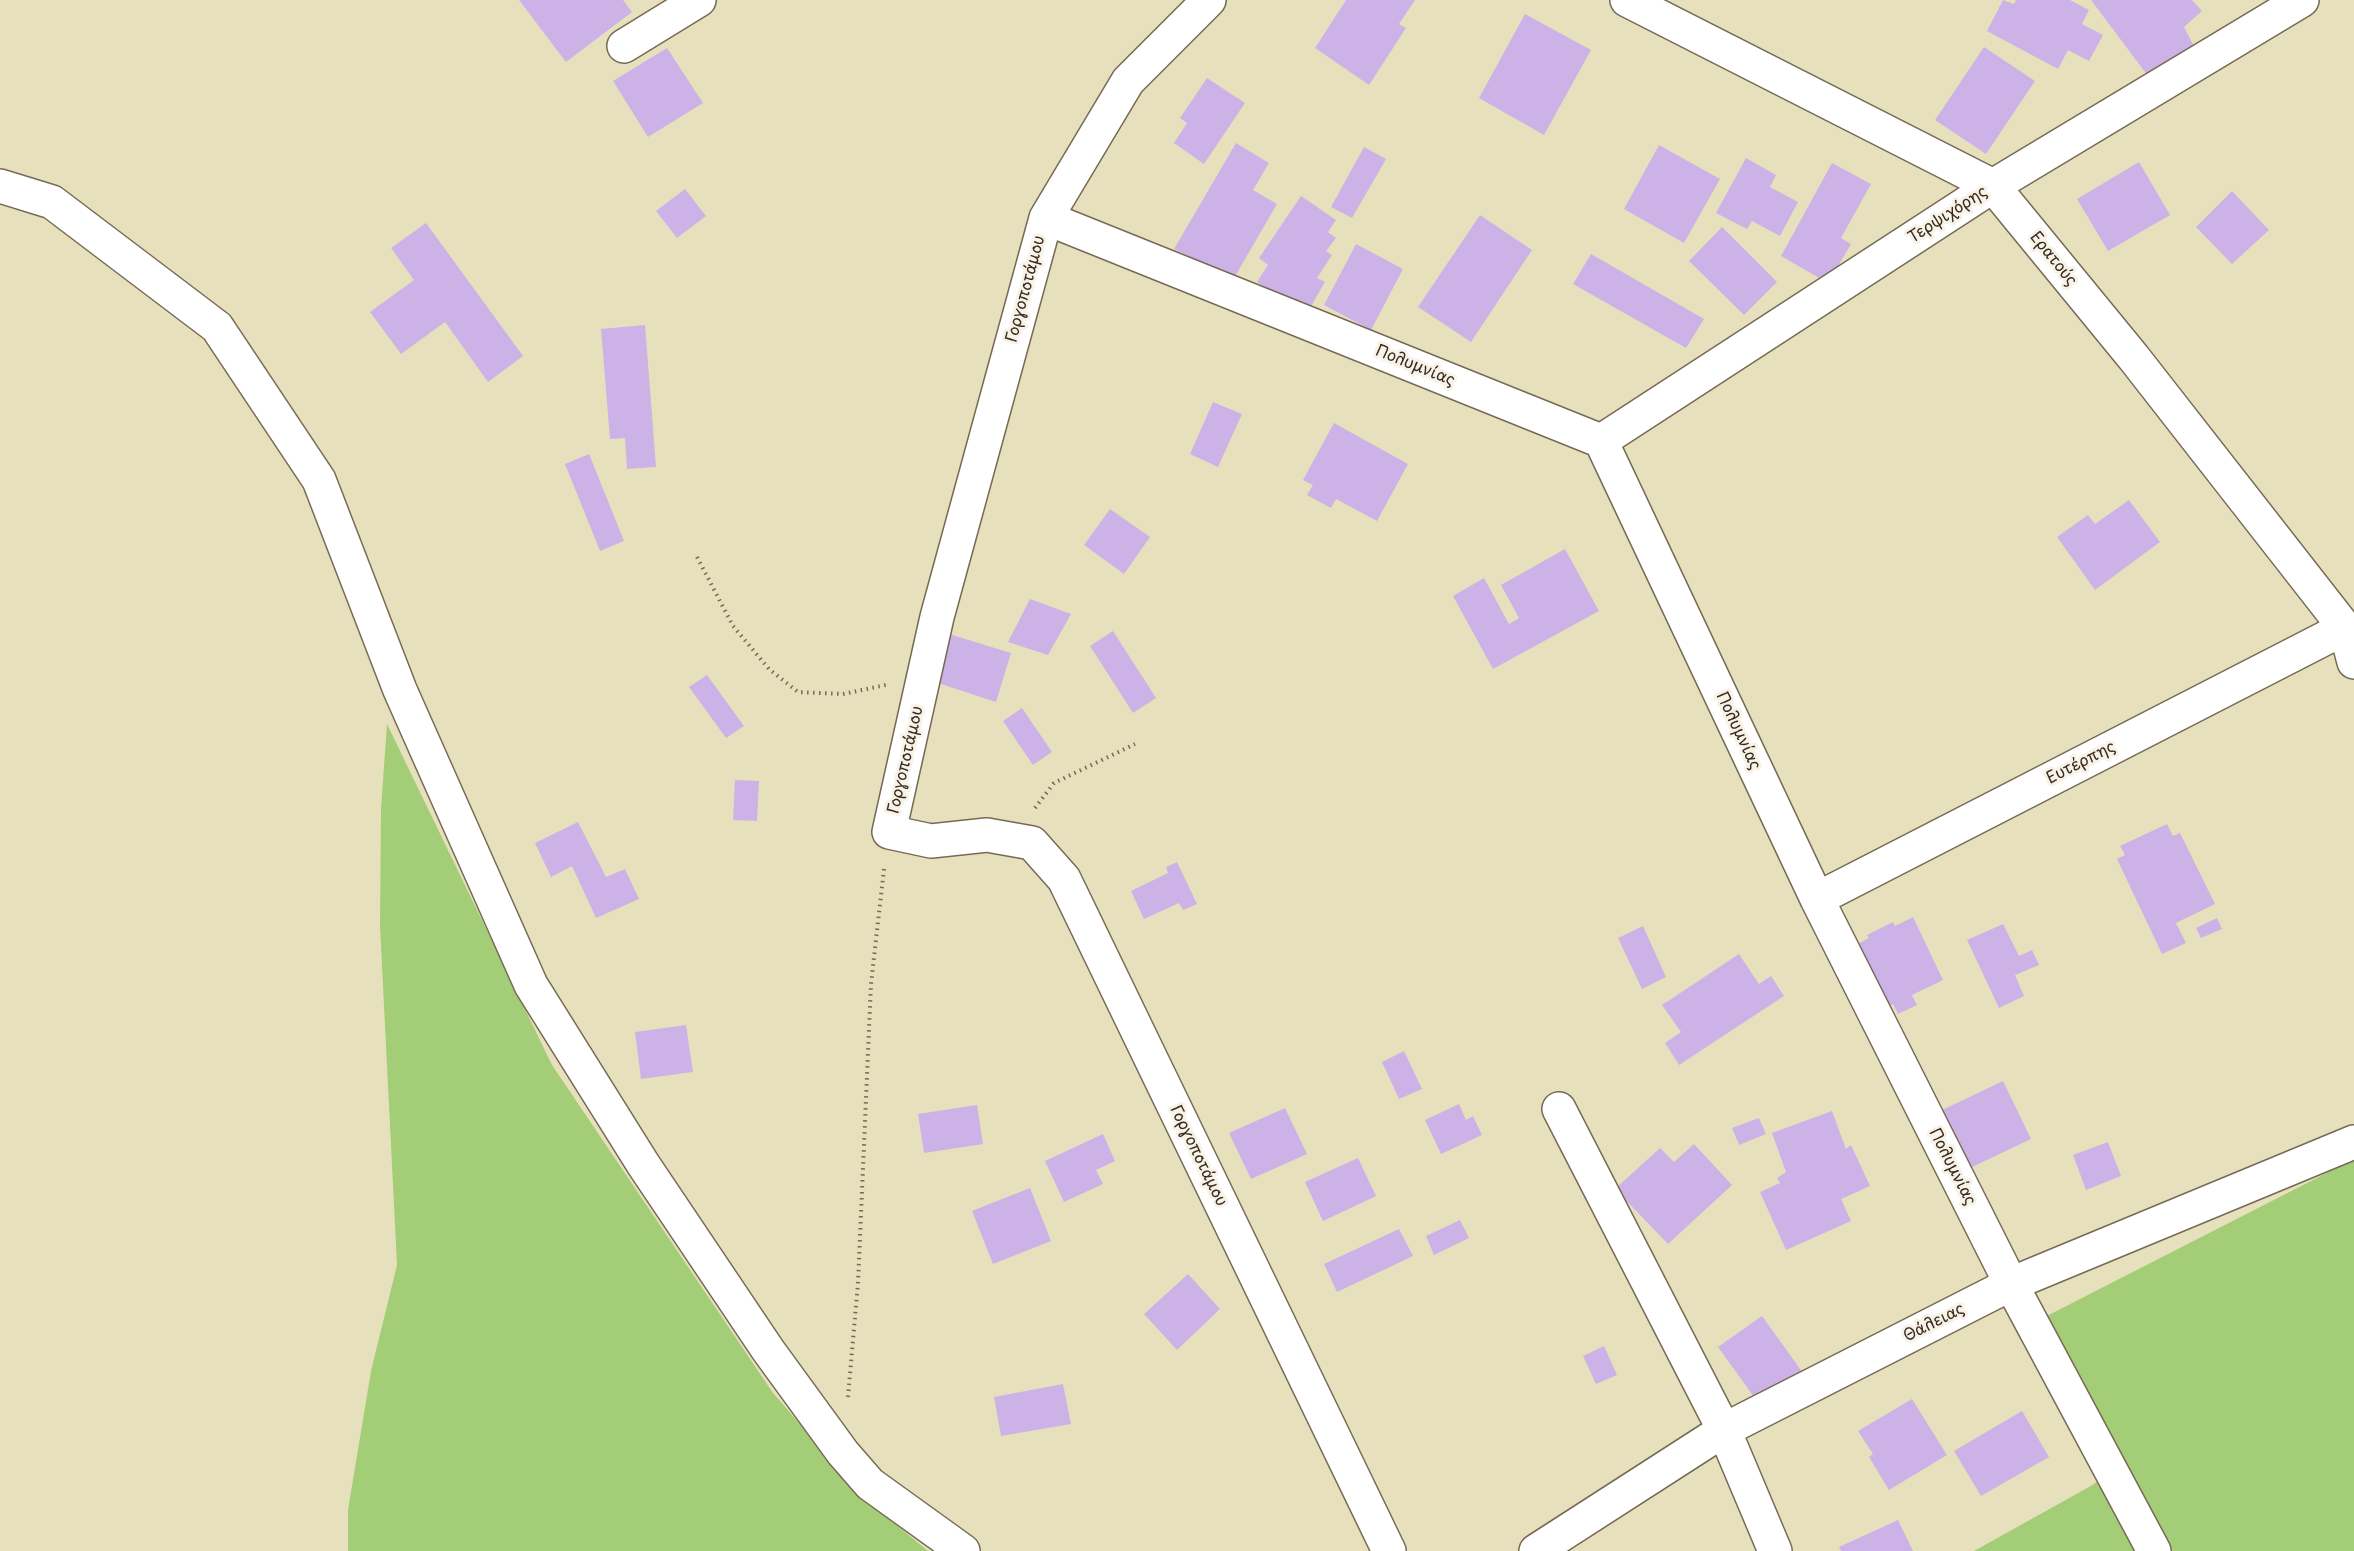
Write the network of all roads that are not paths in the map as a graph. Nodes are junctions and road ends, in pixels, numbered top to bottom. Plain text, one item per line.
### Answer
1 (699, 0) edge
2 (1209, 0) edge
3 (1628, 0) edge
4 (2302, 0) edge
5 (624, 46) dead end
6 (0, 186) edge
7 (1993, 186) junction
8 (1046, 218) junction
9 (1601, 441) junction
10 (2345, 628) junction
11 (2354, 662) edge
12 (1817, 899) junction
13 (1559, 1109) dead end
14 (2354, 1142) edge
15 (2011, 1284) junction
16 (1724, 1430) junction
17 (963, 1551) edge
18 (1389, 1551) edge
19 (1536, 1551) edge
20 (1776, 1551) edge
21 (2154, 1551) edge

1 - 5 street
2 - 8 street, Γοργοποτάμου
3 - 7 street, Ερατούς
4 - 7 street, Τερψιχόρης
6 - 17 street
7 - 9 street, Τερψιχόρης
7 - 10 street, Ερατούς
8 - 9 street, Πολυμνίας
8 - 18 street, Γοργοποτάμου
9 - 12 street, Πολυμνίας
10 - 11 street, Ερατούς
10 - 12 street, Ευτέρπης
12 - 15 street, Πολυμνίας
13 - 16 street
14 - 15 street, Θάλειας
15 - 16 street, Θάλειας
15 - 21 street, Πολυμνίας
16 - 19 street, Θάλειας
16 - 20 street

